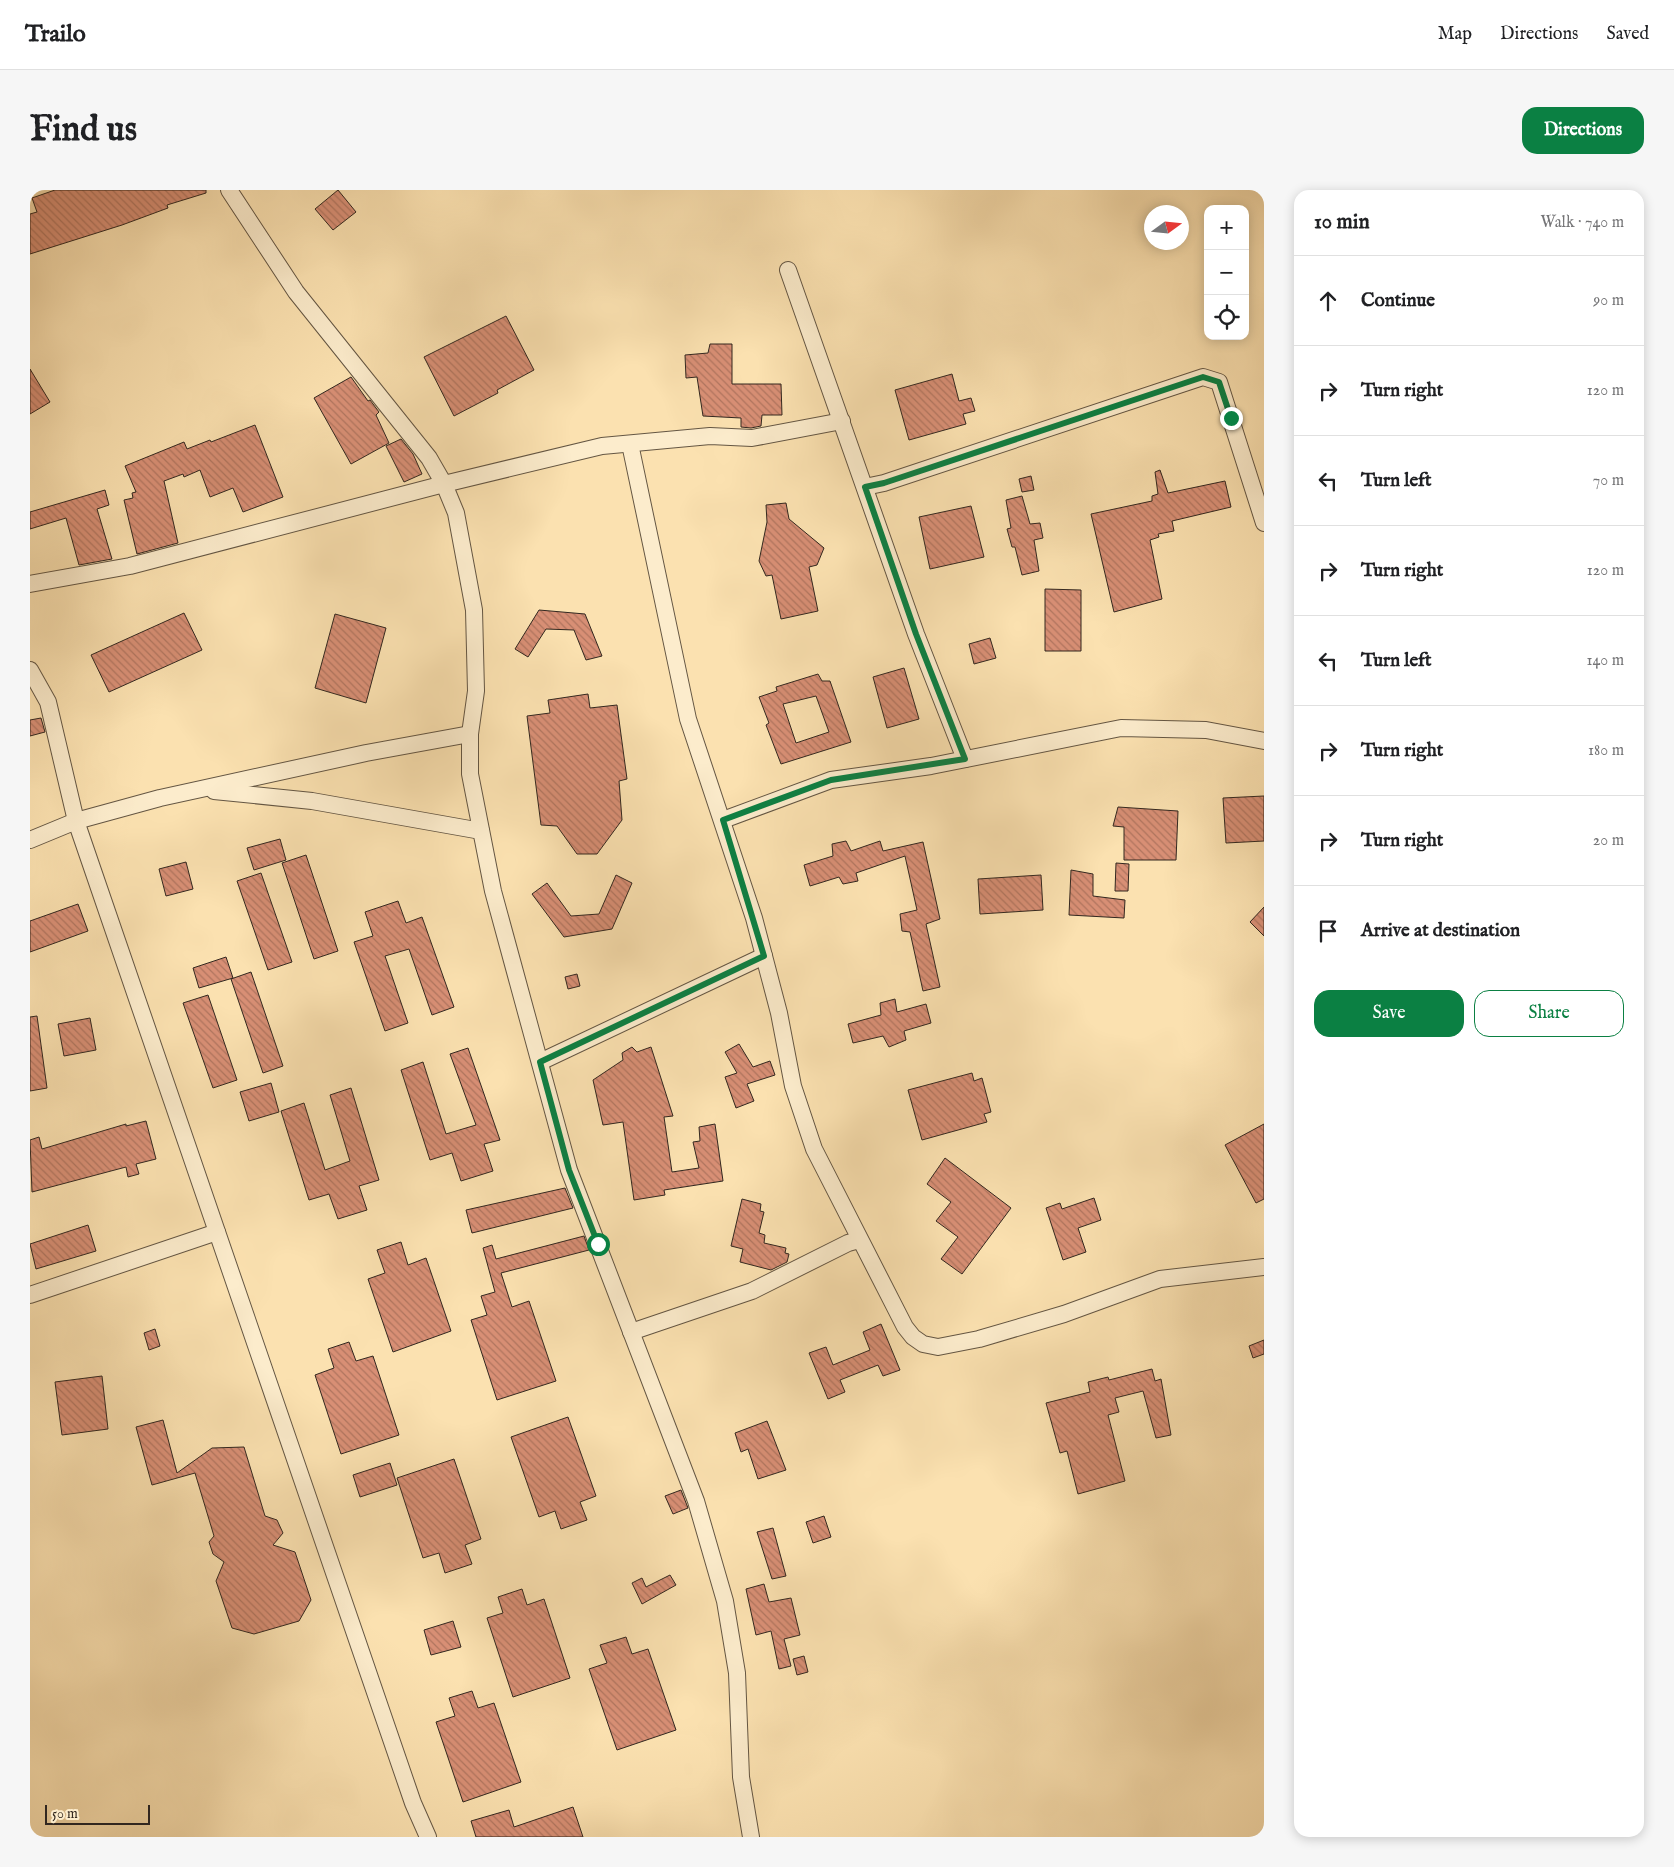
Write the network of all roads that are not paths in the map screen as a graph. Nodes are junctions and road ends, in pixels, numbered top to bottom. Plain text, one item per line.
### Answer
1 (229, 190) edge
2 (788, 270) dead end
3 (842, 421) junction
4 (630, 444) junction
5 (444, 484) junction
6 (865, 487) junction
7 (1264, 523) edge
8 (30, 584) edge
9 (30, 670) edge
10 (470, 734) junction
11 (1264, 741) edge
12 (965, 759) junction
13 (200, 789) junction
14 (723, 820) junction
15 (76, 821) junction
16 (481, 831) junction
17 (30, 840) edge
18 (764, 956) junction
19 (540, 1062) junction
20 (217, 1232) junction
21 (859, 1240) junction
22 (1264, 1267) edge
23 (30, 1296) edge
24 (631, 1332) junction
25 (428, 1837) edge
26 (750, 1837) edge

1 - 5 street
2 - 3 street
3 - 4 street
3 - 6 street
4 - 5 street
4 - 14 street
5 - 8 street
5 - 10 street
6 - 7 street
6 - 12 street
9 - 15 street
10 - 13 street
10 - 16 street
11 - 12 street
12 - 14 street
13 - 15 street
13 - 16 street
14 - 18 street
15 - 17 street
15 - 20 street
16 - 19 street
18 - 19 street
18 - 21 street
19 - 24 street
20 - 23 street
20 - 25 street
21 - 22 street
21 - 24 street
24 - 26 street

